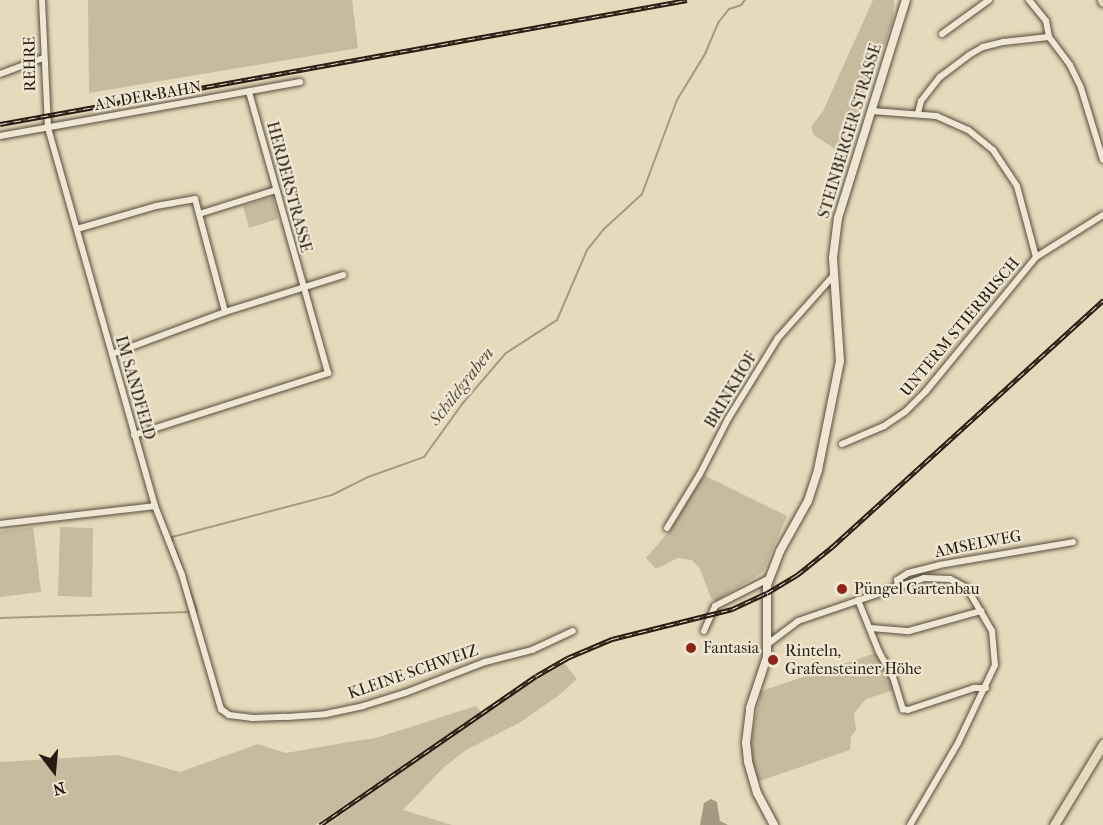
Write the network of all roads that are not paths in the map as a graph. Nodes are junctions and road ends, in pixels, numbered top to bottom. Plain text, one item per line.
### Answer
1 (42, 0) edge
2 (906, 0) edge
3 (989, 0) edge
4 (1029, 0) edge
5 (942, 34) dead end
6 (1049, 37) junction
7 (43, 58) junction
8 (0, 74) edge
9 (300, 82) dead end
10 (249, 92) junction
11 (872, 111) junction
12 (918, 113) junction
13 (48, 127) junction
14 (0, 136) edge
15 (1103, 160) edge
16 (276, 190) junction
17 (199, 214) junction
18 (1103, 214) edge
19 (77, 230) junction
20 (1036, 257) junction
21 (343, 275) dead end
22 (833, 276) junction
23 (302, 289) junction
24 (225, 312) junction
25 (112, 354) junction
26 (134, 435) junction
27 (842, 444) dead end
28 (155, 506) junction
29 (0, 524) edge
30 (667, 528) dead end
31 (1073, 542) dead end
32 (768, 579) junction
33 (898, 587) junction
34 (858, 600) junction
35 (981, 610) junction
36 (871, 628) junction
37 (573, 631) dead end
38 (704, 631) dead end
39 (769, 643) junction
40 (986, 688) junction
41 (1103, 744) edge
42 (774, 825) edge
43 (910, 825) edge
44 (1054, 825) edge

1 - 7 street, REHRE
2 - 11 street, STEINBERGER STRASSE
3 - 5 street
4 - 6 street
6 - 12 street
6 - 15 street
7 - 8 street
7 - 13 street, REHRE
9 - 10 street, AN DER BAHN
10 - 13 street, AN DER BAHN
10 - 16 street, HERDERSTRASSE
11 - 12 street, UNTERM STIERBUSCH
11 - 22 street, STEINBERGER STRASSE
12 - 20 street, UNTERM STIERBUSCH
13 - 14 street, AN DER BAHN
13 - 19 street, IM SANDFELD
16 - 17 street
16 - 23 street, HERDERSTRASSE
17 - 19 street
17 - 24 street
18 - 20 street
19 - 25 street, IM SANDFELD
20 - 27 street, UNTERM STIERBUSCH
21 - 23 street
22 - 30 street, BRINKHOF
22 - 32 street, STEINBERGER STRASSE
23 - 24 street
23 - 26 street, HERDERSTRASSE
24 - 25 street
25 - 26 street, IM SANDFELD
26 - 28 street, IM SANDFELD
28 - 29 street
28 - 37 street, KLEINE SCHWEIZ
31 - 33 street, AMSELWEG
32 - 38 street
32 - 39 street, STEINBERGER STRASSE
33 - 34 street
33 - 35 street
34 - 36 street
34 - 39 street
35 - 36 street
35 - 40 street
36 - 40 street
39 - 42 street, STEINBERGER STRASSE
40 - 43 street
41 - 44 main road

